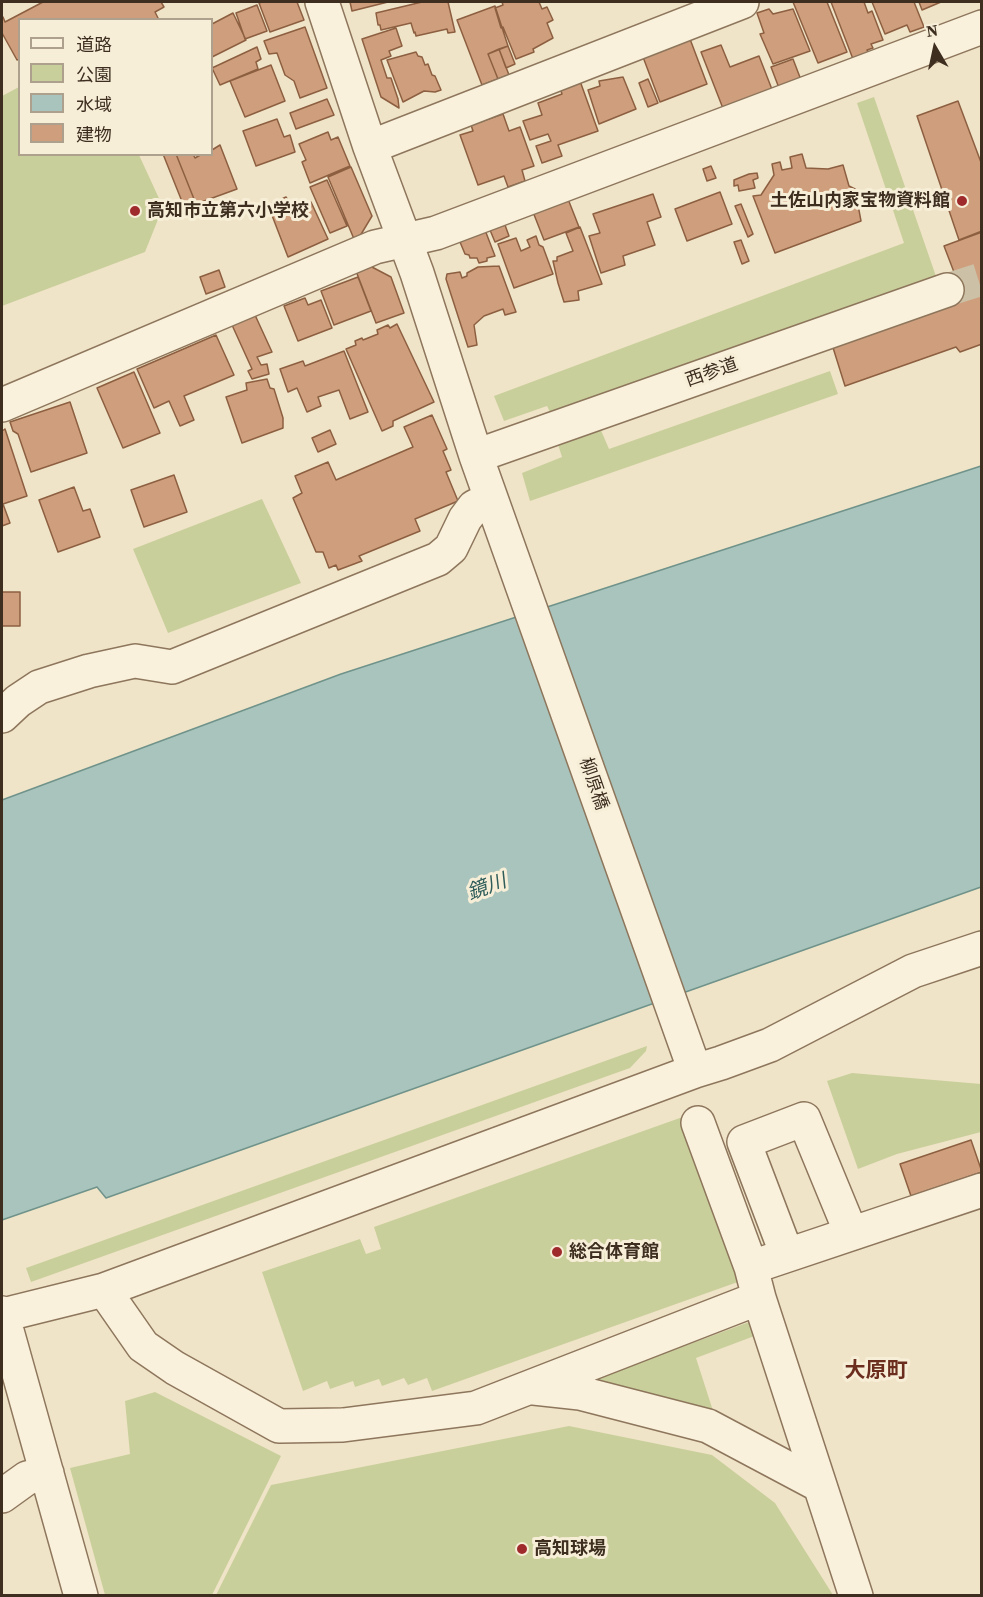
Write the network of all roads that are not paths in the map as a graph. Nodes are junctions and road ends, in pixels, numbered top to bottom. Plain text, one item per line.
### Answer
1 (322, 2) edge
2 (742, 2) edge
3 (981, 27) edge
4 (370, 147) junction
5 (405, 240) junction
6 (947, 290) tunnel mouth
7 (2, 405) edge
8 (476, 456) junction
9 (491, 498) junction
10 (2, 716) edge
11 (981, 948) edge
12 (695, 1071) junction
13 (698, 1123) dead end
14 (981, 1190) edge
15 (851, 1233) junction
16 (787, 1255) junction
17 (755, 1282) junction
18 (104, 1290) junction
19 (2, 1314) edge
20 (528, 1387) junction
21 (47, 1473) junction
22 (819, 1485) junction
23 (2, 1496) edge
24 (81, 1596) edge
25 (856, 1596) edge

1 - 4 street, 柳原橋
2 - 4 street
3 - 5 street
4 - 5 street, 柳原橋
5 - 7 street
5 - 8 street, 柳原橋
6 - 8 street, 西参道
8 - 9 street, 柳原橋
9 - 10 street
9 - 12 street, 柳原橋
11 - 12 street
12 - 18 street
13 - 17 street
14 - 15 street
15 - 16 street
15 - 16 street
16 - 17 street
17 - 20 street
17 - 22 street
18 - 19 street
18 - 20 street
19 - 21 street
20 - 22 street
21 - 23 street
21 - 24 street
22 - 25 street

